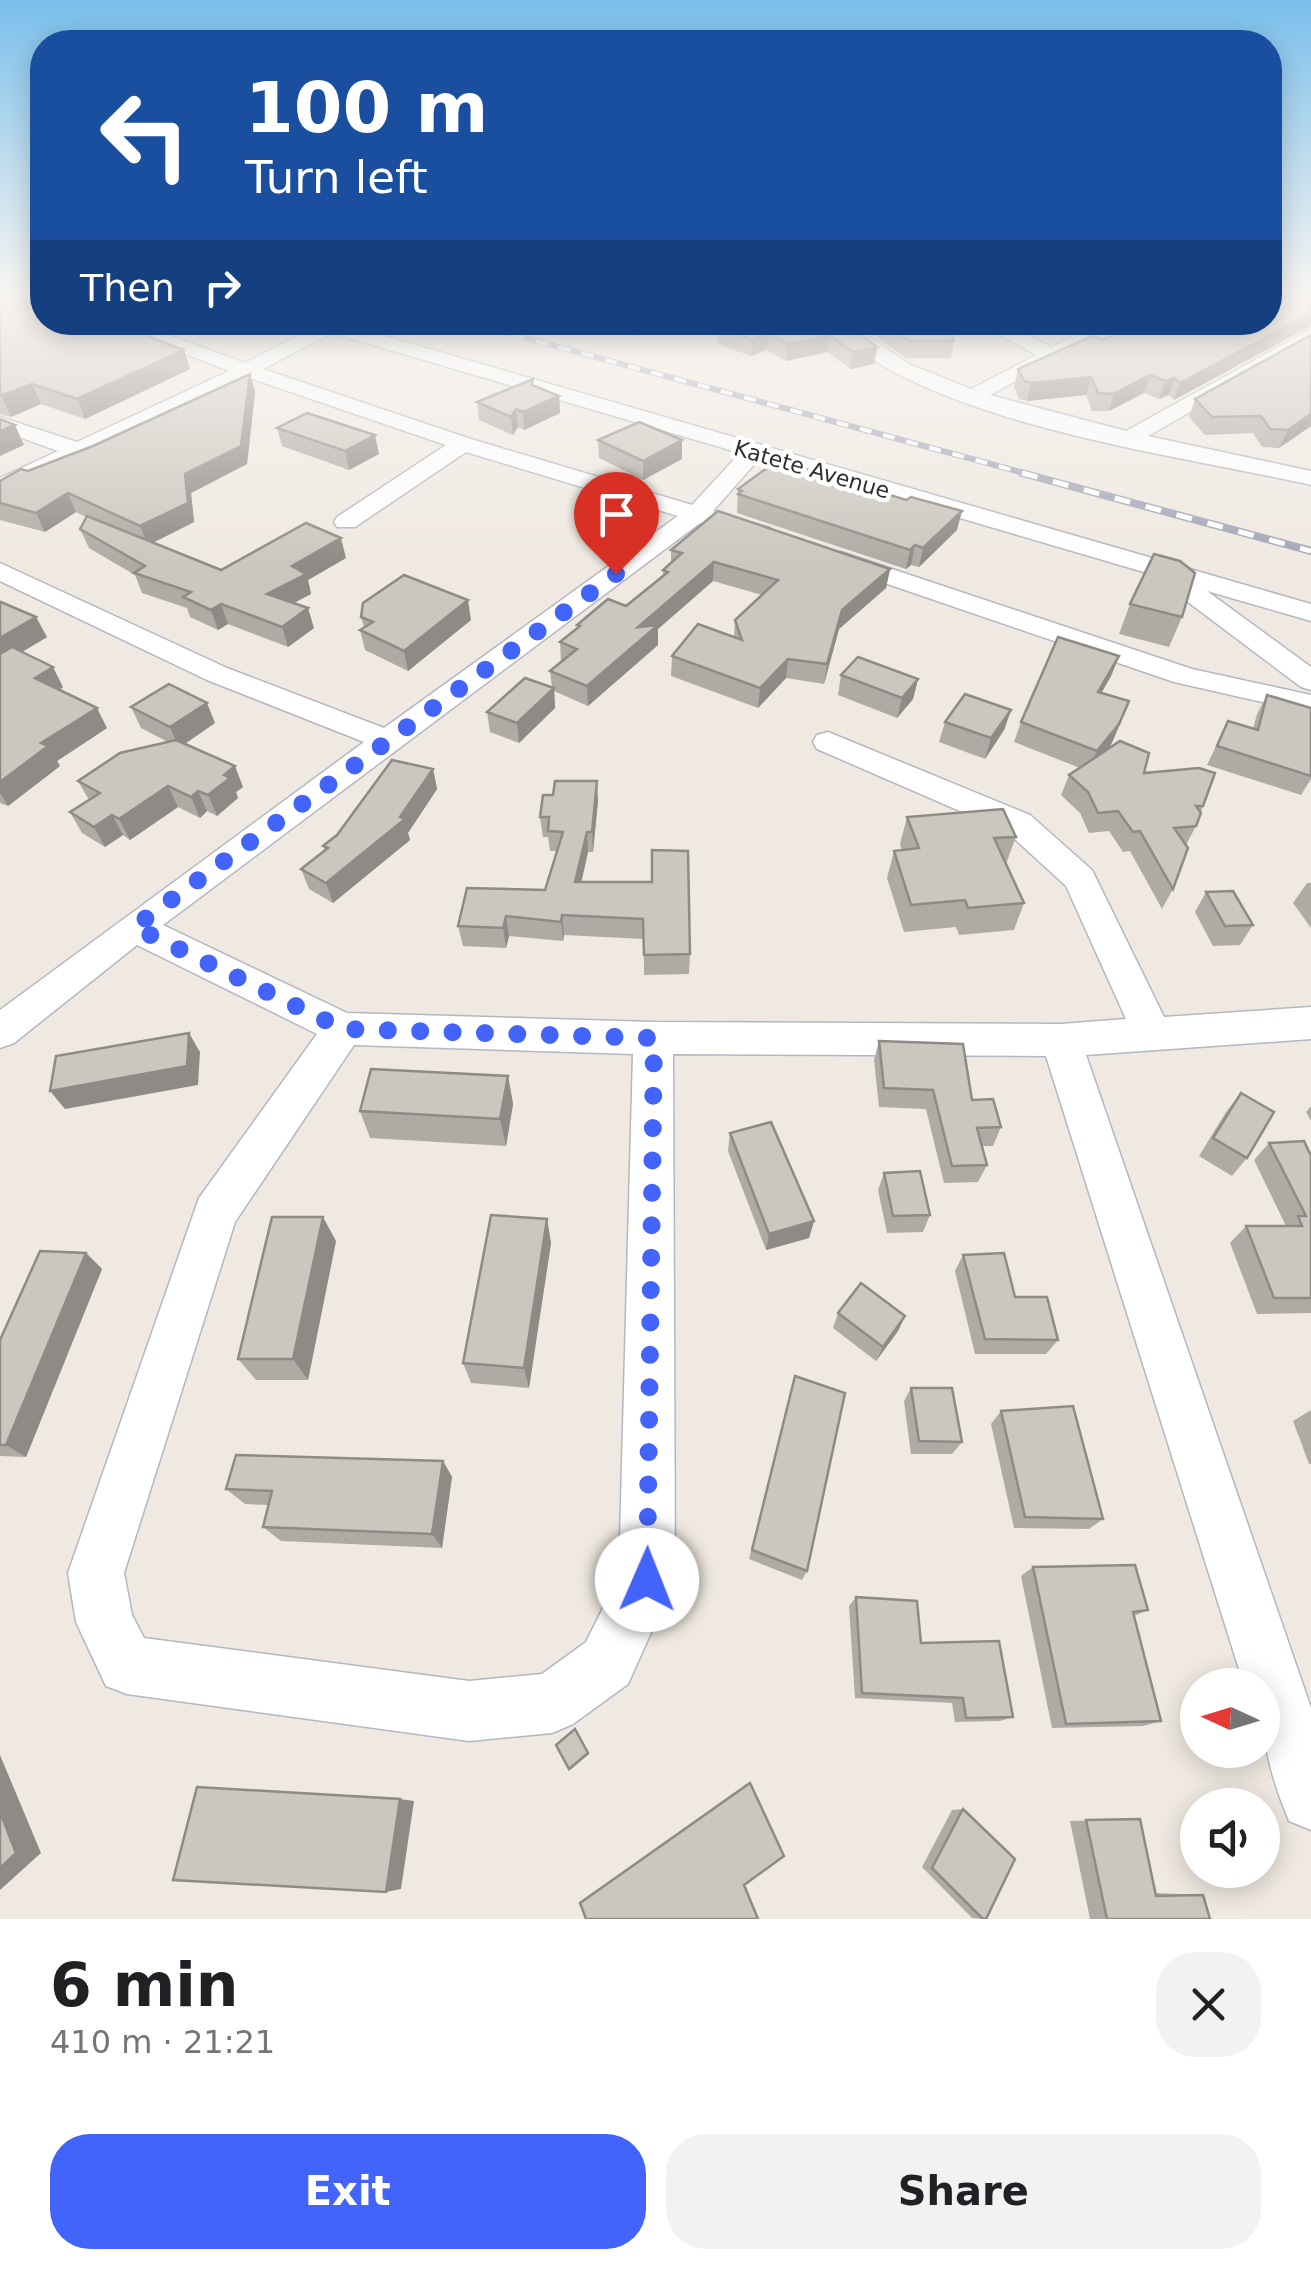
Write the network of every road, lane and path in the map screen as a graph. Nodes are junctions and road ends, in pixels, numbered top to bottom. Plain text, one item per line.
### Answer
1 (212, 386) edge
2 (292, 386) edge
3 (527, 386) edge
4 (948, 386) edge
5 (993, 386) edge
6 (1221, 386) edge
7 (975, 395) junction
8 (0, 423) edge
9 (1133, 436) junction
10 (463, 444) junction
11 (74, 449) junction
12 (753, 452) junction
13 (1311, 478) edge
14 (0, 487) edge
15 (700, 512) junction
16 (346, 522) dead end
17 (0, 570) edge
18 (1162, 570) junction
19 (1311, 613) edge
20 (1311, 681) edge
21 (1311, 704) edge
22 (388, 740) junction
23 (828, 742) dead end
24 (134, 927) junction
25 (1311, 1023) edge
26 (343, 1029) junction
27 (0, 1032) edge
28 (1152, 1034) junction
29 (654, 1038) junction
30 (1062, 1040) junction
31 (1311, 1799) edge

1 - 11 street
2 - 10 street
3 - 12 street, Katete Avenue
4 - 7 street
5 - 7 street
6 - 9 street
7 - 9 street
8 - 11 street
9 - 13 street
10 - 15 street
10 - 16 street
11 - 14 street
12 - 15 street
12 - 18 street, Katete Avenue
15 - 21 street
15 - 22 street
17 - 22 street
18 - 19 street, Katete Avenue
18 - 20 street
22 - 24 street
23 - 28 street
24 - 26 street
24 - 27 street
25 - 28 street
26 - 29 street
26 - 29 street
28 - 30 street
29 - 30 street
30 - 31 street

